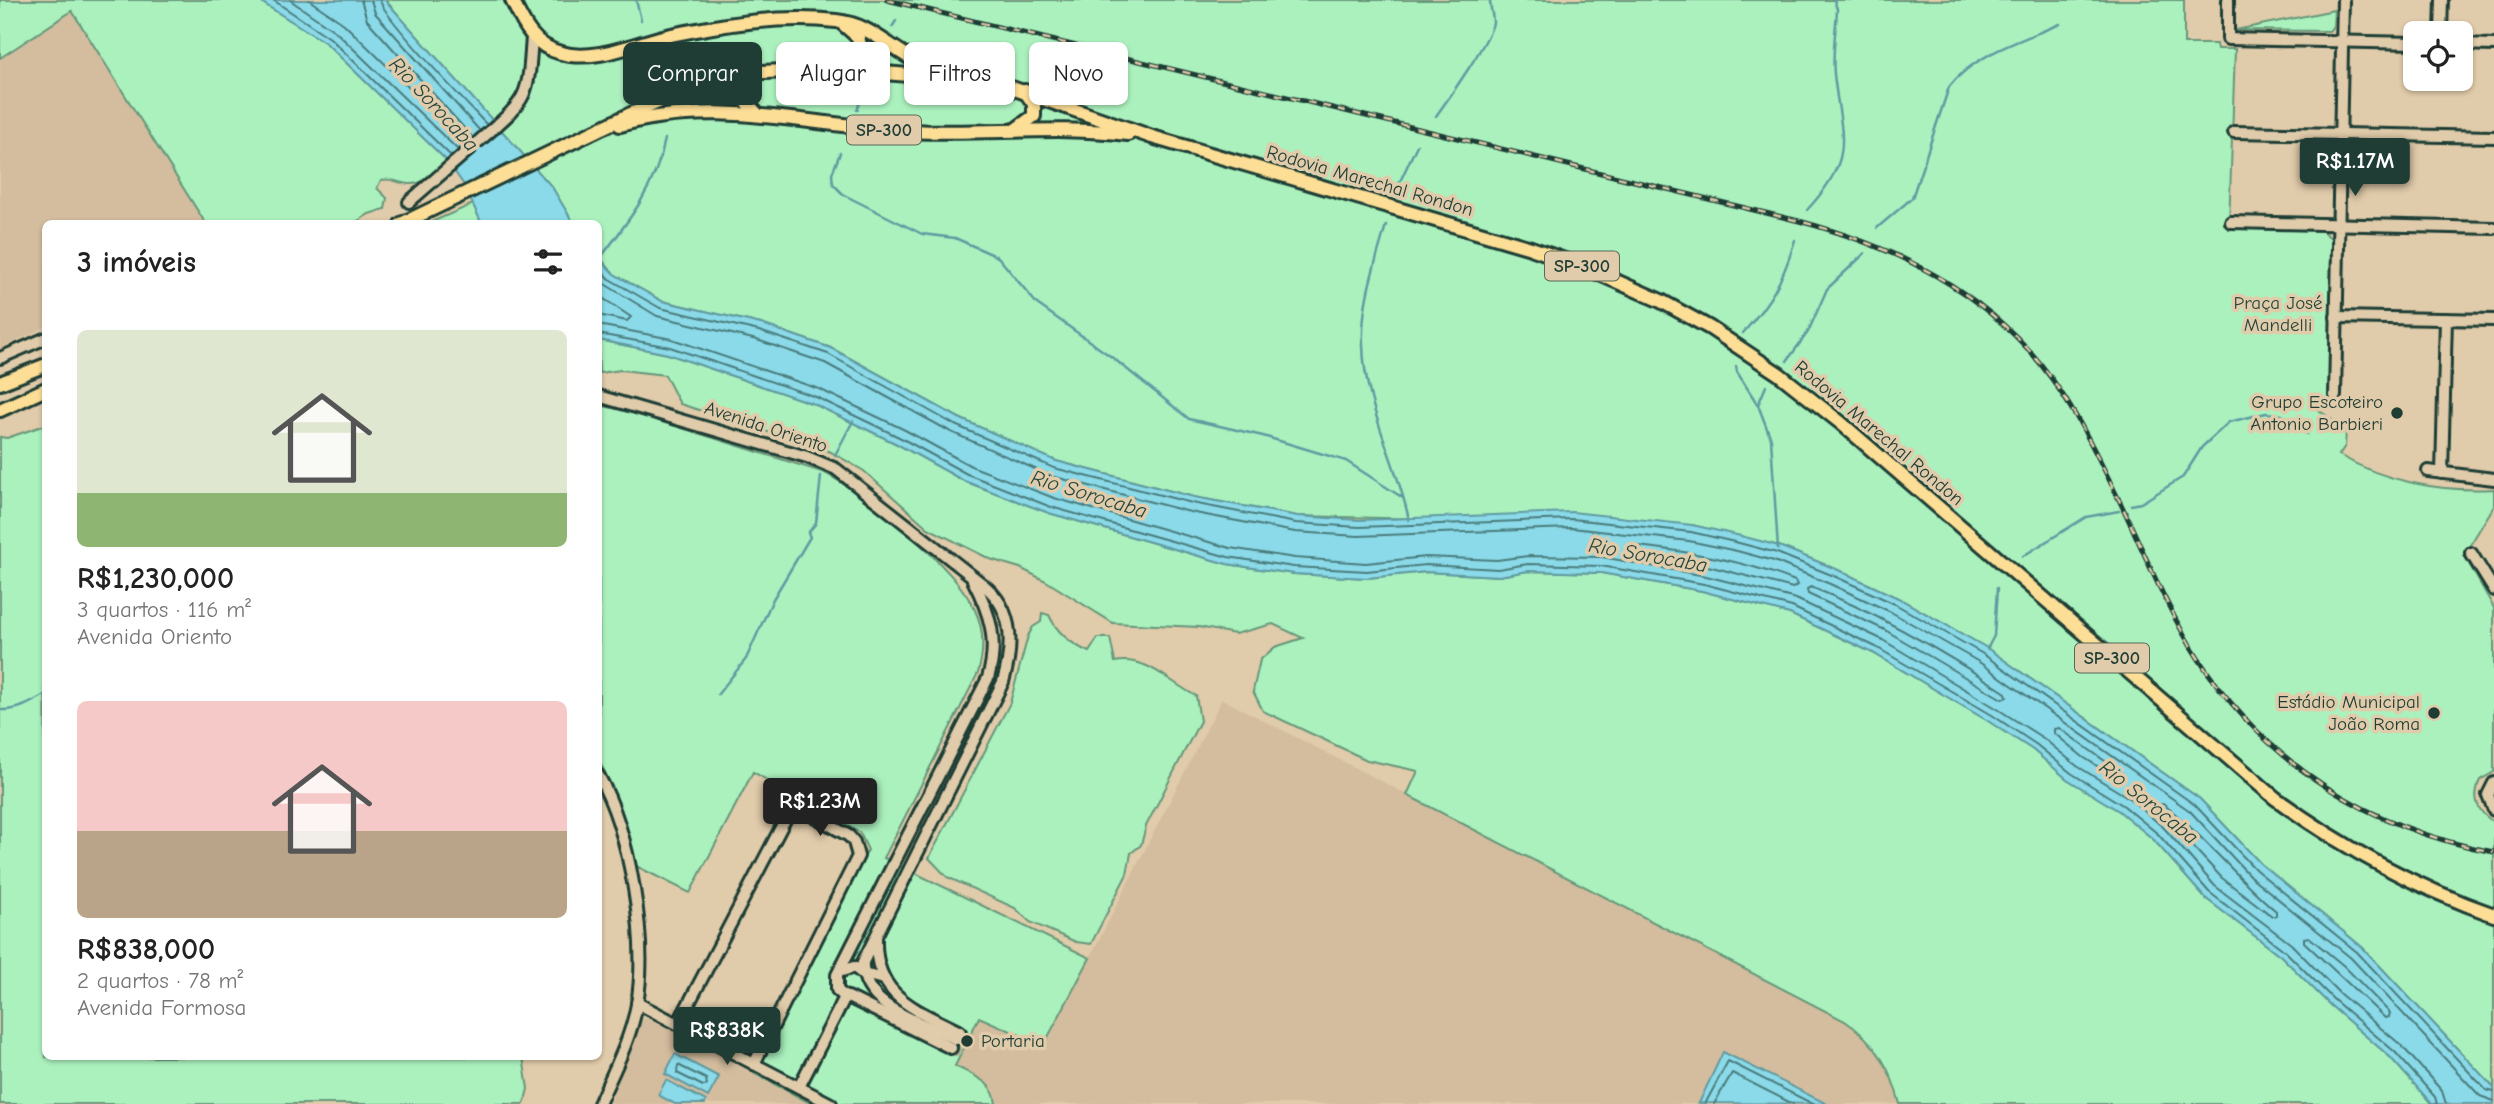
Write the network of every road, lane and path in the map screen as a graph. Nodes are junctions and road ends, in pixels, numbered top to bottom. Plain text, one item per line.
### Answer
1 (512, 0) edge
2 (2228, 0) edge
3 (2343, 0) edge
4 (2442, 0) edge
5 (837, 21) junction
6 (2441, 21) edge
7 (532, 36) junction
8 (2342, 41) junction
9 (859, 42) edge
10 (2403, 43) edge
11 (2473, 44) edge
12 (2494, 45) edge
13 (904, 53) edge
14 (1015, 89) edge
15 (1025, 91) junction
16 (655, 105) edge
17 (749, 105) edge
18 (757, 114) junction
19 (600, 131) junction
20 (1013, 131) junction
21 (2234, 132) dead end
22 (2340, 134) junction
23 (2494, 136) edge
24 (1153, 137) junction
25 (479, 141) dead end
26 (470, 149) dead end
27 (409, 202) dead end
28 (409, 220) edge
29 (2231, 222) dead end
30 (2338, 225) junction
31 (2494, 228) edge
32 (2336, 317) junction
33 (2446, 319) junction
34 (2494, 320) edge
35 (42, 340) edge
36 (0, 358) edge
37 (42, 367) edge
38 (0, 383) edge
39 (42, 391) edge
40 (2335, 396) dead end
41 (602, 397) edge
42 (0, 410) edge
43 (2428, 471) dead end
44 (2442, 473) junction
45 (2494, 479) edge
46 (2471, 553) dead end
47 (971, 576) junction
48 (2494, 590) edge
49 (602, 783) edge
50 (2494, 783) edge
51 (2493, 809) edge
52 (2494, 915) edge
53 (877, 931) junction
54 (839, 972) junction
55 (864, 977) junction
56 (884, 979) junction
57 (847, 997) junction
58 (876, 998) junction
59 (897, 998) junction
60 (637, 1003) junction
61 (678, 1024) junction
62 (956, 1040) junction
63 (754, 1064) junction
64 (799, 1087) junction
65 (599, 1104) edge
66 (831, 1104) edge

1 - 7 main road
2 - 8 street
3 - 8 street
4 - 6 street
5 - 7 main road
5 - 9 main road
5 - 13 main road
7 - 25 street
8 - 10 street
8 - 22 street
11 - 12 street
14 - 15 main road, Rodovia Marechal Rondon / SP-300
15 - 20 main road
15 - 24 main road, Rodovia Marechal Rondon / SP-300
16 - 19 main road, Rodovia Marechal Rondon / SP-300
17 - 18 main road
18 - 19 main road, Rodovia Marechal Rondon / SP-300
18 - 20 main road, Rodovia Marechal Rondon / SP-300
19 - 28 main road, Rodovia Marechal Rondon / SP-300
20 - 24 main road, Rodovia Marechal Rondon / SP-300
21 - 22 street
22 - 23 street
22 - 30 street
24 - 52 main road, Rodovia Marechal Rondon / SP-300
26 - 27 street
29 - 30 street
30 - 31 street
30 - 32 street
32 - 33 street
32 - 40 street
33 - 34 street
33 - 44 street
35 - 36 street
37 - 38 main road
39 - 42 main road
41 - 47 street, Avenida Oriento
43 - 44 street
44 - 45 street
46 - 48 street
47 - 53 street, Avenida Oriento
47 - 54 street, Avenida Oriento
49 - 60 street
50 - 51 street
53 - 55 street, Avenida Oriento
53 - 56 street
54 - 55 street
54 - 57 street
55 - 56 street
55 - 57 street
55 - 58 street
56 - 59 street
57 - 62 street
57 - 64 street
58 - 59 street
58 - 62 street
59 - 62 street
60 - 61 street
60 - 65 street
61 - 63 street
61 - 63 street
63 - 64 street
64 - 66 street

